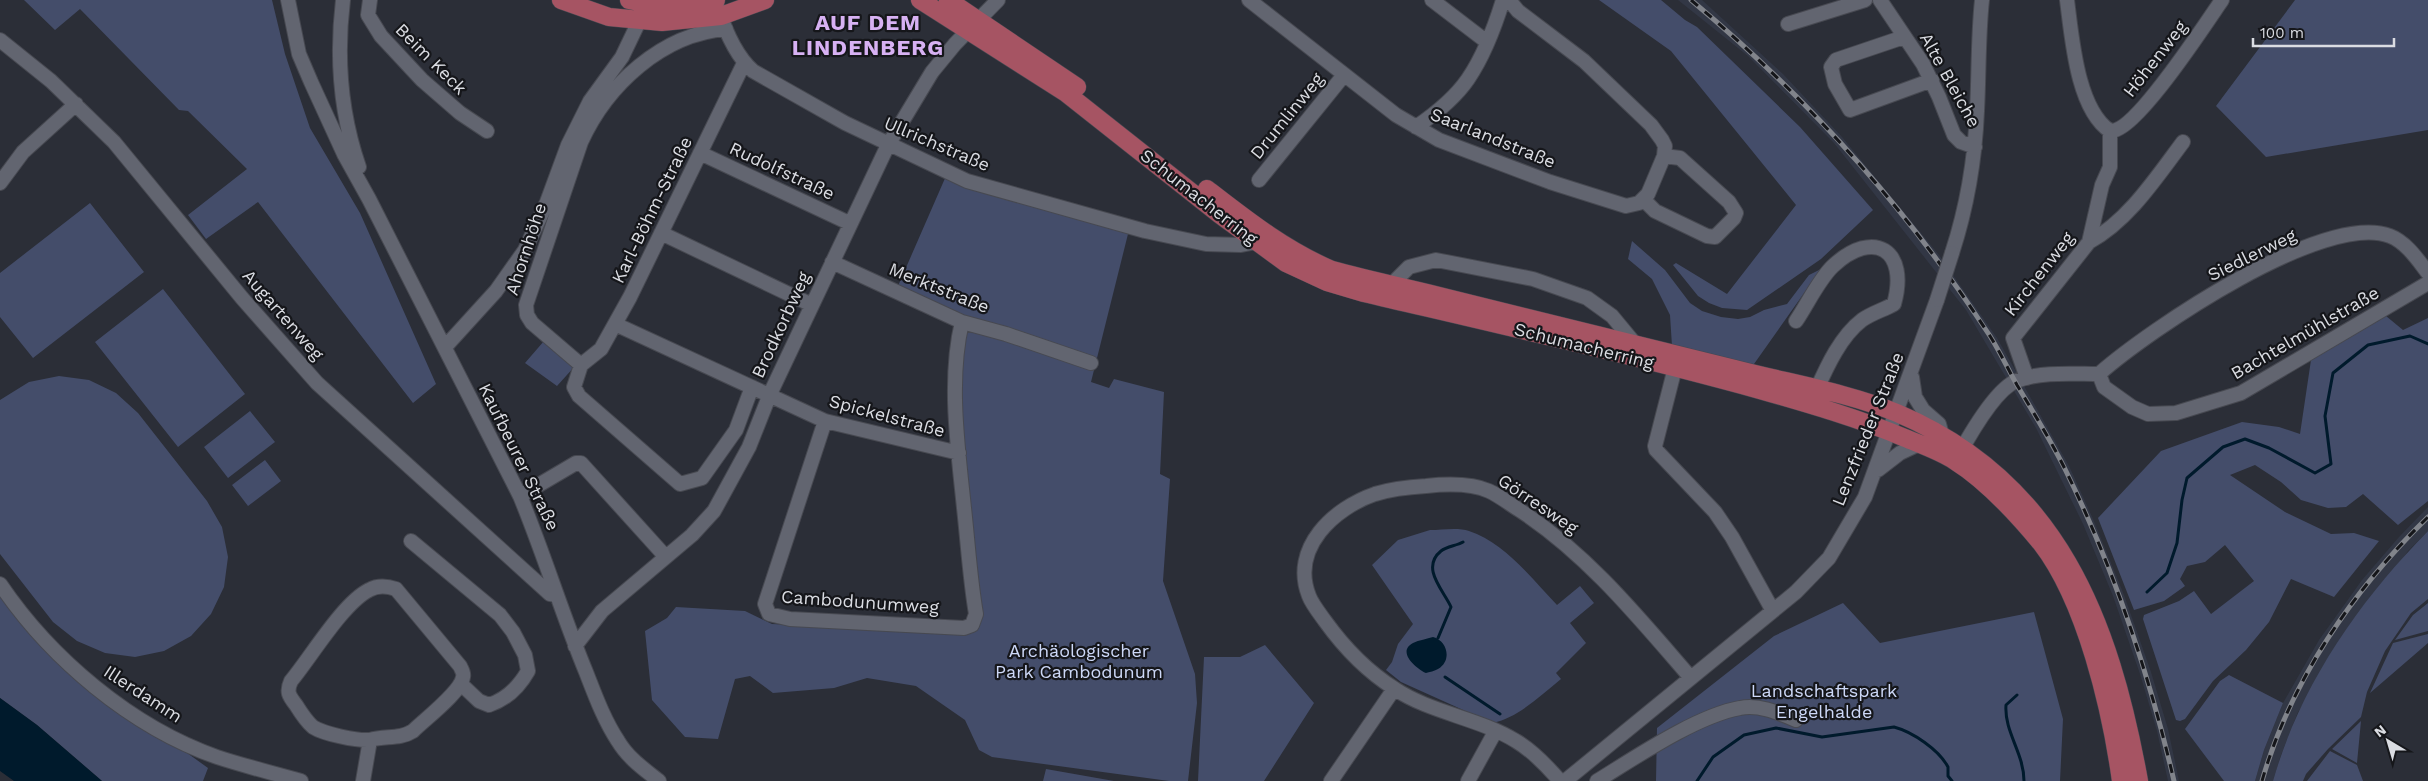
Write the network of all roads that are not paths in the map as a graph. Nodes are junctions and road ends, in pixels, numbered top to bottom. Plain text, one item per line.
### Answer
1 (288, 0) edge
2 (343, 0) edge
3 (370, 0) edge
4 (561, 0) edge
5 (629, 0) edge
6 (765, 0) edge
7 (920, 0) edge
8 (948, 0) edge
9 (998, 0) edge
10 (1249, 0) edge
11 (1432, 0) edge
12 (1503, 0) edge
13 (1509, 0) edge
14 (1865, 0) edge
15 (1880, 0) edge
16 (1982, 0) edge
17 (2067, 0) edge
18 (2222, 0) edge
19 (720, 11) edge
20 (644, 12) junction
21 (1788, 24) dead end
22 (973, 25) junction
23 (1904, 37) junction
24 (0, 40) edge
25 (1486, 42) junction
26 (744, 63) junction
27 (1344, 75) junction
28 (1932, 80) junction
29 (76, 104) junction
30 (1416, 127) junction
31 (487, 131) dead end
32 (2110, 131) junction
33 (2183, 142) dead end
34 (888, 145) junction
35 (1975, 147) junction
36 (1664, 151) junction
37 (700, 153) junction
38 (4, 177) edge
39 (1259, 180) dead end
40 (369, 199) junction
41 (1643, 200) junction
42 (1238, 221) junction
43 (849, 223) junction
44 (661, 233) junction
45 (1256, 242) junction
46 (2089, 242) junction
47 (832, 262) junction
48 (2428, 273) edge
49 (2428, 283) edge
50 (1394, 286) junction
51 (812, 305) junction
52 (1796, 321) dead end
53 (962, 322) junction
54 (615, 324) junction
55 (1636, 345) junction
56 (445, 347) junction
57 (1091, 363) dead end
58 (581, 365) junction
59 (1675, 368) junction
60 (1912, 374) junction
61 (2100, 374) junction
62 (2027, 378) junction
63 (752, 387) junction
64 (1817, 389) junction
65 (770, 394) junction
66 (1897, 414) junction
67 (825, 421) junction
68 (1890, 432) junction
69 (1942, 435) junction
70 (1920, 444) junction
71 (959, 454) junction
72 (1958, 454) junction
73 (1875, 472) junction
74 (520, 496) junction
75 (411, 541) dead end
76 (665, 556) junction
77 (0, 584) edge
78 (557, 595) junction
79 (1773, 611) junction
80 (575, 646) junction
81 (1691, 678) junction
82 (461, 684) junction
83 (1394, 689) junction
84 (1796, 720) dead end
85 (1495, 732) junction
86 (370, 740) junction
87 (2125, 768) edge
88 (301, 781) edge
89 (363, 781) edge
90 (659, 781) edge
91 (1331, 781) edge
92 (1468, 781) edge
93 (1560, 781) edge
94 (1565, 781) edge
95 (1597, 781) edge
96 (2138, 781) edge

1 - 40 street, Kaufbeurer Straße
2 - 40 street, Kaufbeurer Straße
3 - 31 street, Beim Keck
4 - 20 main road
5 - 20 main road
6 - 19 main road
7 - 22 main road, Schumacherring
8 - 22 main road, Schumacherring
9 - 22 street, Brodkorbweg
10 - 27 street, Saarlandstraße
11 - 25 street
12 - 25 street
13 - 36 street
14 - 21 street
15 - 23 street, Alte Bleiche
16 - 35 street, Lenzfrieder Straße
17 - 32 street
18 - 32 street, Höhenweg
19 - 20 main road
19 - 26 street, Ullrichstraße
19 - 58 street, Ahornhöhe
20 - 56 street
22 - 34 street, Brodkorbweg
22 - 42 main road, Schumacherring
23 - 28 street, Alte Bleiche
23 - 28 street
24 - 29 street, Augartenweg
25 - 30 street
26 - 34 street, Ullrichstraße
26 - 37 street, Karl-Böhm-Straße
27 - 30 street, Saarlandstraße
27 - 39 street, Drumlinweg
28 - 35 street, Alte Bleiche
29 - 38 street
29 - 78 street, Augartenweg
30 - 41 street, Saarlandstraße
32 - 46 street, Kirchenweg
33 - 46 street
34 - 43 street, Brodkorbweg
34 - 45 street, Ullrichstraße
35 - 60 street, Lenzfrieder Straße, bridge
36 - 41 street
36 - 41 street
37 - 43 street, Rudolfstraße
37 - 44 street, Karl-Böhm-Straße
40 - 56 street, Kaufbeurer Straße
42 - 45 main road, Schumacherring
42 - 50 main road, Schumacherring
43 - 47 street, Brodkorbweg
44 - 51 street
44 - 54 street, Karl-Böhm-Straße
45 - 59 main road, Schumacherring
46 - 62 street, Kirchenweg
47 - 51 street, Brodkorbweg
47 - 53 street, Merktstraße
48 - 61 street, Siedlerweg
49 - 61 street, Bachtelmühlstraße
50 - 55 main road, Schumacherring
50 - 55 street
51 - 65 street, Brodkorbweg
52 - 64 street
53 - 57 street, Merktstraße
53 - 71 street
54 - 58 street, Karl-Böhm-Straße
54 - 63 street, Spickelstraße
55 - 64 main road, Schumacherring
56 - 74 street, Kaufbeurer Straße
58 - 63 street
59 - 68 main road, Schumacherring
59 - 79 street
60 - 66 street, Lenzfrieder Straße
60 - 69 street
61 - 62 street
62 - 72 street
63 - 65 street, Spickelstraße
64 - 66 main road, Schumacherring
65 - 67 street, Spickelstraße
65 - 76 street, Brodkorbweg
66 - 68 street, Lenzfrieder Straße
66 - 69 main road, Schumacherring
67 - 71 street, Spickelstraße
67 - 71 street, Cambodunumweg
68 - 70 main road, Schumacherring
68 - 73 street, Lenzfrieder Straße
69 - 72 main road, Schumacherring
70 - 72 main road, Schumacherring
70 - 73 street
72 - 87 main road, Schumacherring
73 - 79 street, Lenzfrieder Straße
74 - 76 street
74 - 78 street, Kaufbeurer Straße
75 - 82 street
76 - 80 street, Brodkorbweg
77 - 88 street, Illerdamm
78 - 80 street, Kaufbeurer Straße
79 - 81 street, Lenzfrieder Straße
80 - 90 street, Kaufbeurer Straße
81 - 83 street, Görresweg
81 - 94 street, Lenzfrieder Straße
82 - 86 street
82 - 86 street
83 - 85 street, Görresweg
83 - 91 street
84 - 95 street
85 - 92 street
85 - 93 street, Görresweg
86 - 89 street
87 - 96 main road, Schumacherring

